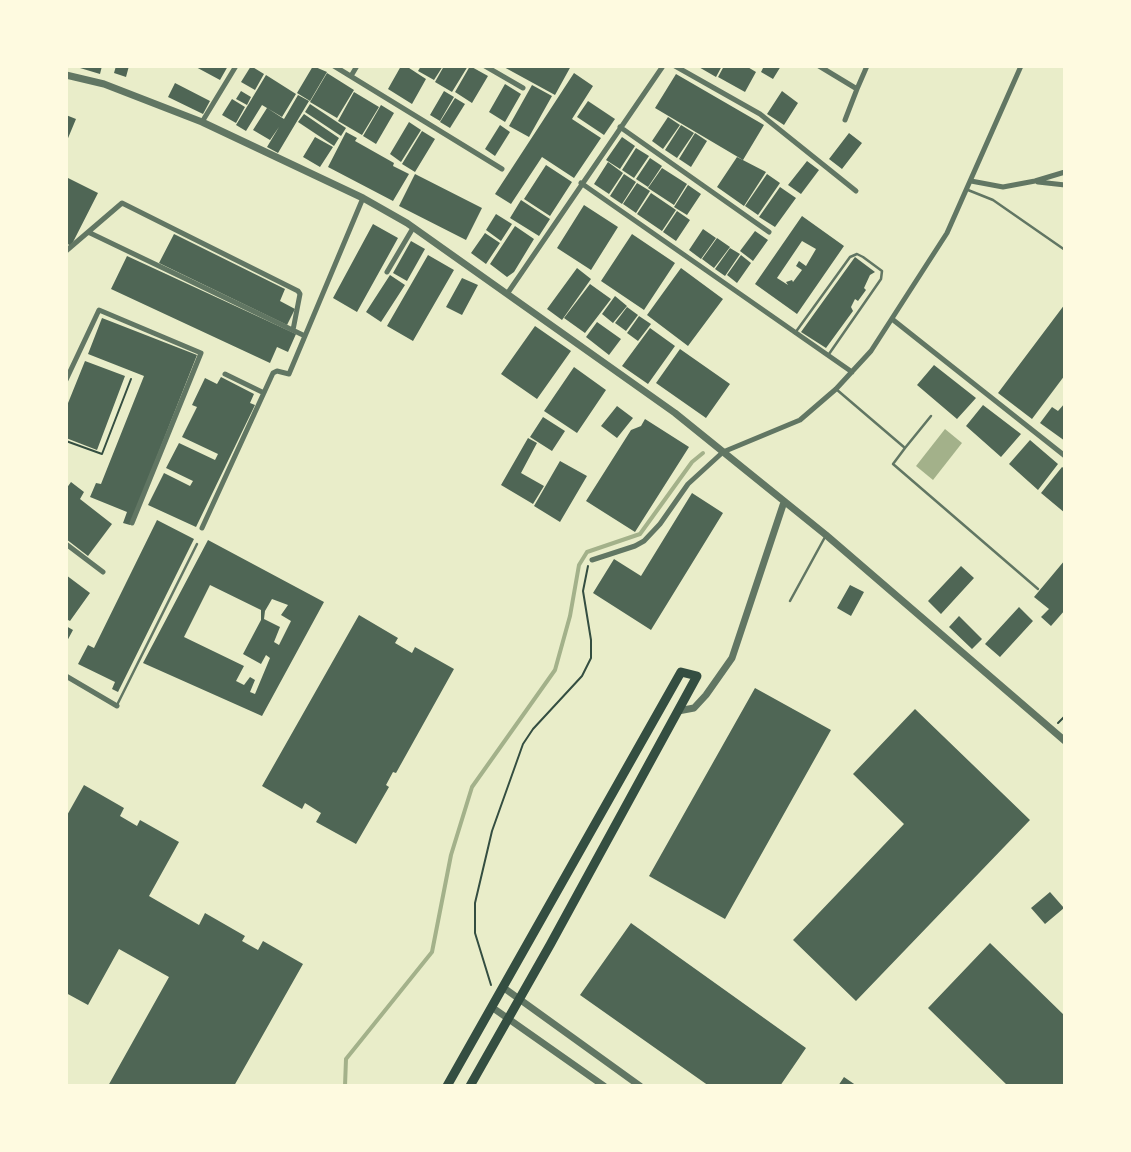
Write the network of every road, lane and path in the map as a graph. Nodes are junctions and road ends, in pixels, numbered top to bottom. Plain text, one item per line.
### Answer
1 (236, 66) edge
2 (334, 66) edge
3 (357, 66) edge
4 (486, 66) edge
5 (664, 66) edge
6 (674, 66) edge
7 (819, 66) edge
8 (867, 66) edge
9 (1021, 66) edge
10 (66, 75) edge
11 (351, 76) junction
12 (523, 88) dead end
13 (857, 90) junction
14 (845, 120) dead end
15 (202, 122) junction
16 (620, 127) junction
17 (502, 169) dead end
18 (1065, 172) edge
19 (1035, 181) junction
20 (971, 182) junction
21 (581, 183) junction
22 (1065, 185) edge
23 (968, 190) junction
24 (856, 191) dead end
25 (363, 198) junction
26 (413, 228) junction
27 (88, 232) junction
28 (768, 232) dead end
29 (1065, 250) edge
30 (66, 251) edge
31 (387, 272) dead end
32 (507, 294) junction
33 (892, 320) junction
34 (293, 330) junction
35 (795, 333) junction
36 (306, 336) junction
37 (828, 355) junction
38 (851, 372) junction
39 (225, 374) dead end
40 (131, 379) dead end
41 (66, 380) edge
42 (836, 389) junction
43 (262, 392) junction
44 (931, 416) dead end
45 (66, 441) edge
46 (905, 448) junction
47 (723, 452) junction
48 (1065, 456) edge
49 (784, 502) junction
50 (132, 523) dead end
51 (202, 528) dead end
52 (826, 535) junction
53 (66, 544) edge
54 (197, 544) dead end
55 (592, 560) joint
56 (103, 572) dead end
57 (1038, 589) dead end
58 (790, 602) dead end
59 (66, 676) edge
60 (117, 706) joint
61 (678, 711) junction
62 (1065, 741) edge
63 (504, 988) junction
64 (519, 1001) junction
65 (494, 1005) junction
66 (508, 1018) junction
67 (447, 1086) edge
68 (470, 1086) edge
69 (604, 1086) edge
70 (640, 1086) edge

1 - 15 street
2 - 11 street
3 - 11 street
4 - 12 street
5 - 16 street
6 - 24 street
7 - 13 street
8 - 13 street
9 - 20 street
10 - 15 street
11 - 17 street
13 - 14 street
15 - 25 street
16 - 21 street
16 - 28 street
18 - 19 street
19 - 20 street
19 - 22 street
20 - 23 street
21 - 32 street
21 - 35 street
23 - 29 lane
23 - 33 street
25 - 26 street
25 - 36 street
26 - 31 street
26 - 32 street
27 - 30 street
27 - 34 street
27 - 34 street
32 - 47 street
33 - 38 street
33 - 48 street
34 - 36 street
35 - 37 street
35 - 37 lane
36 - 43 street
37 - 38 street
38 - 42 street
39 - 43 street
40 - 45 path
41 - 50 street
42 - 46 lane
42 - 47 street
43 - 51 street
44 - 46 lane
46 - 57 lane
47 - 49 street
47 - 55 street
49 - 52 street
49 - 61 street
52 - 58 lane
52 - 62 street
53 - 56 street
54 - 60 lane
55 - 65 path
59 - 60 street
61 - 63 main road
61 - 64 main road
63 - 64 street
63 - 65 main road
64 - 66 main road
64 - 70 street
65 - 66 street
65 - 67 main road
66 - 68 main road
66 - 69 street

